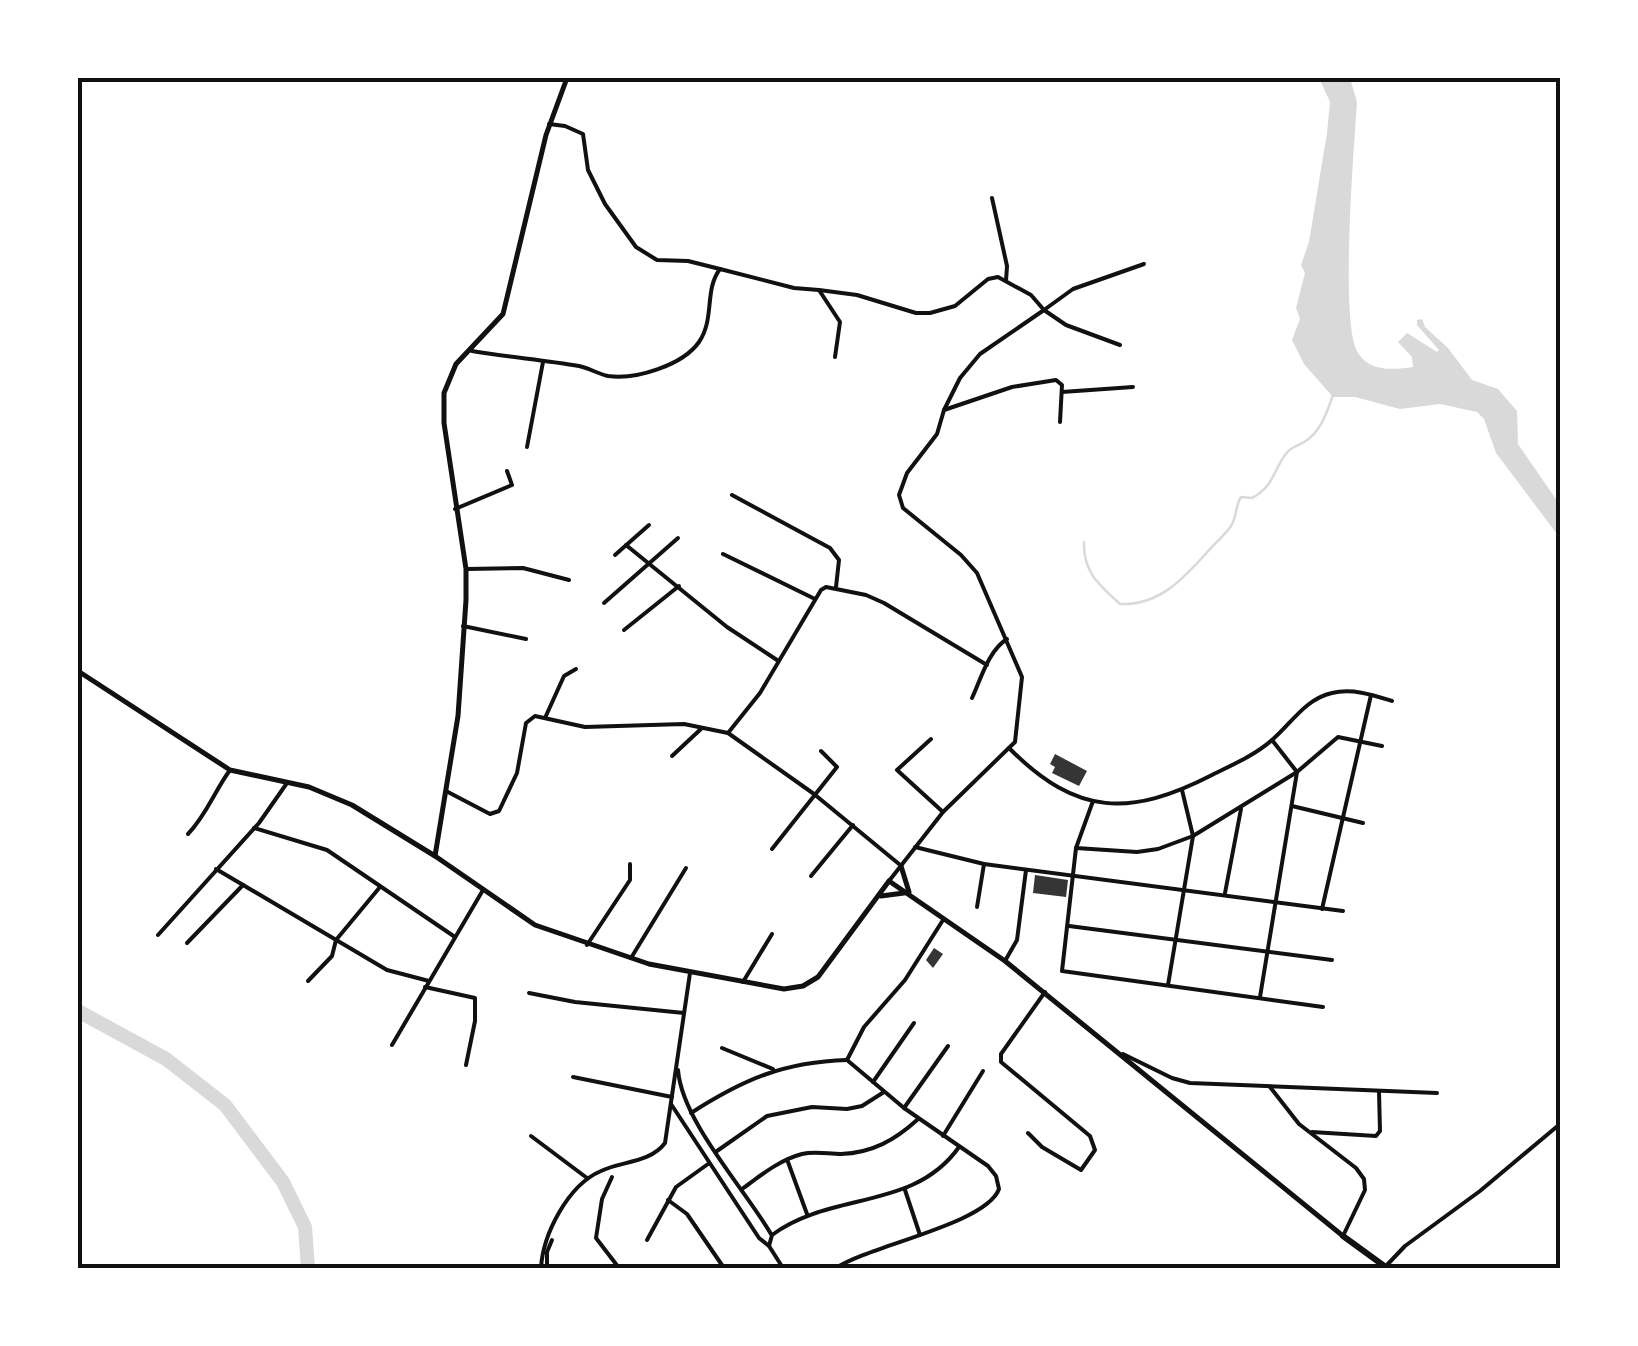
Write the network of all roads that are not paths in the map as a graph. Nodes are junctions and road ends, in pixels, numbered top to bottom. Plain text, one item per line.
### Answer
1 (567, 78) edge
2 (549, 124) junction
3 (992, 198) dead end
4 (1144, 264) dead end
5 (720, 269) junction
6 (1006, 281) junction
7 (819, 290) junction
8 (1044, 310) junction
9 (1120, 345) dead end
10 (472, 351) junction
11 (835, 357) dead end
12 (543, 362) junction
13 (1132, 387) dead end
14 (1062, 392) junction
15 (944, 410) junction
16 (1060, 422) dead end
17 (528, 448) dead end
18 (507, 471) dead end
19 (732, 496) dead end
20 (455, 508) junction
21 (648, 524) dead end
22 (678, 538) dead end
23 (626, 545) junction
24 (723, 554) dead end
25 (616, 555) dead end
26 (651, 564) junction
27 (466, 569) junction
28 (569, 580) dead end
29 (678, 586) junction
30 (836, 587) junction
31 (815, 599) junction
32 (604, 603) dead end
33 (463, 626) junction
34 (624, 630) dead end
35 (526, 639) dead end
36 (1007, 639) junction
37 (778, 660) junction
38 (987, 665) junction
39 (576, 669) dead end
40 (78, 671) edge
41 (1371, 695) junction
42 (972, 698) dead end
43 (1392, 701) dead end
44 (544, 718) junction
45 (704, 726) junction
46 (728, 733) junction
47 (931, 740) dead end
48 (1272, 740) junction
49 (1360, 740) junction
50 (1382, 746) dead end
51 (1010, 749) junction
52 (821, 751) dead end
53 (672, 756) dead end
54 (230, 770) junction
55 (1296, 772) junction
56 (287, 783) junction
57 (1182, 790) junction
58 (446, 791) junction
59 (814, 794) junction
60 (1093, 801) junction
61 (1292, 806) junction
62 (1241, 810) junction
63 (943, 812) junction
64 (1341, 817) junction
65 (1364, 823) dead end
66 (853, 825) junction
67 (254, 828) junction
68 (188, 834) dead end
69 (1193, 836) junction
70 (915, 847) junction
71 (1076, 848) junction
72 (772, 849) dead end
73 (435, 856) junction
74 (630, 864) dead end
75 (984, 864) junction
76 (900, 866) junction
77 (686, 868) dead end
78 (216, 869) junction
79 (1026, 870) junction
80 (1073, 875) junction
81 (811, 876) dead end
82 (889, 881) junction
83 (243, 884) junction
84 (380, 886) junction
85 (483, 890) junction
86 (1182, 890) junction
87 (910, 894) junction
88 (1224, 895) junction
89 (874, 900) junction
90 (1274, 902) junction
91 (977, 907) dead end
92 (1322, 908) junction
93 (1344, 912) dead end
94 (944, 918) junction
95 (1068, 926) junction
96 (772, 934) dead end
97 (158, 936) dead end
98 (456, 937) junction
99 (1174, 938) junction
100 (336, 940) junction
101 (186, 943) dead end
102 (587, 945) junction
103 (1266, 951) junction
104 (630, 958) junction
105 (1332, 960) dead end
106 (1006, 961) junction
107 (690, 973) junction
108 (308, 981) dead end
109 (743, 982) junction
110 (427, 984) junction
111 (1168, 984) junction
112 (1045, 992) junction
113 (529, 993) dead end
114 (1260, 998) junction
115 (1324, 1007) dead end
116 (684, 1013) junction
117 (914, 1022) dead end
118 (392, 1045) dead end
119 (948, 1046) dead end
120 (722, 1048) dead end
121 (1122, 1054) junction
122 (678, 1060) junction
123 (847, 1060) junction
124 (466, 1065) dead end
125 (773, 1069) junction
126 (983, 1071) dead end
127 (574, 1077) dead end
128 (873, 1082) junction
129 (1270, 1086) junction
130 (884, 1092) junction
131 (1379, 1092) junction
132 (1437, 1093) dead end
133 (672, 1097) junction
134 (671, 1104) junction
135 (904, 1108) junction
136 (691, 1113) junction
137 (918, 1118) junction
138 (1560, 1124) edge
139 (1310, 1132) junction
140 (1028, 1133) dead end
141 (531, 1136) dead end
142 (943, 1136) junction
143 (959, 1147) junction
144 (716, 1151) junction
145 (787, 1160) junction
146 (709, 1164) junction
147 (612, 1177) dead end
148 (588, 1179) junction
149 (742, 1189) junction
150 (905, 1190) junction
151 (668, 1200) junction
152 (807, 1214) junction
153 (772, 1235) junction
154 (920, 1235) junction
155 (1343, 1236) junction
156 (552, 1240) dead end
157 (648, 1240) dead end
158 (768, 1246) junction
159 (544, 1268) edge
160 (619, 1268) edge
161 (724, 1268) edge
162 (783, 1268) edge
163 (836, 1268) edge
164 (1386, 1268) edge

1 - 2 street
2 - 5 street
2 - 10 street
3 - 6 street
4 - 8 street
5 - 7 street
5 - 12 street
6 - 7 street
6 - 8 street
7 - 11 street
8 - 9 street
8 - 15 street
10 - 12 street
10 - 20 street
12 - 17 street
13 - 14 street
14 - 15 street
14 - 16 street
15 - 36 street
18 - 20 street
19 - 30 street
20 - 27 street
21 - 23 street
22 - 26 street
23 - 25 street
23 - 26 street
24 - 31 street
26 - 29 street
26 - 32 street
27 - 28 street
27 - 33 street
29 - 34 street
29 - 37 street
30 - 31 street
30 - 38 street
31 - 37 street
33 - 35 street
33 - 58 street
36 - 38 street
36 - 51 street
37 - 46 street
38 - 42 street
39 - 44 street
40 - 54 street
41 - 43 street
41 - 48 street
41 - 49 street
44 - 45 street
44 - 58 street
45 - 46 street
45 - 53 street
46 - 59 street
47 - 63 street
48 - 55 street
48 - 57 street
49 - 50 street
49 - 55 street
49 - 64 street
51 - 60 street
51 - 63 street
52 - 59 street
54 - 56 street
54 - 68 street
55 - 61 street
55 - 62 street
56 - 67 street
56 - 73 street
57 - 60 street
57 - 69 street
58 - 73 street
59 - 66 street
59 - 72 street
60 - 71 street
61 - 64 street
61 - 90 street
62 - 69 street
62 - 88 street
63 - 70 street
64 - 65 street
64 - 92 street
66 - 76 street
66 - 81 street
67 - 78 street
67 - 84 street
69 - 71 street
69 - 86 street
70 - 75 street
70 - 76 street
71 - 80 street
73 - 85 street
74 - 102 street
75 - 79 street
75 - 91 street
76 - 82 street
76 - 87 street
77 - 104 street
78 - 83 street
78 - 97 street
79 - 80 street
79 - 106 street
80 - 86 street
80 - 95 street
82 - 87 street
82 - 89 street
83 - 100 street
83 - 101 street
84 - 98 street
84 - 100 street
85 - 98 street
85 - 102 street
86 - 88 street
86 - 99 street
87 - 89 street
87 - 94 street
88 - 90 street
89 - 109 street
90 - 92 street
90 - 103 street
92 - 93 street
94 - 106 street
94 - 123 street
95 - 99 street
95 - 111 street
96 - 109 street
98 - 110 street
99 - 103 street
99 - 111 street
100 - 108 street
100 - 110 street
102 - 104 street
103 - 105 street
103 - 114 street
104 - 107 street
106 - 112 street
107 - 109 street
107 - 116 street
110 - 118 street
110 - 124 street
111 - 114 street
112 - 121 street
112 - 140 street
113 - 116 street
114 - 115 street
116 - 122 street
117 - 128 street
119 - 135 street
120 - 125 street
121 - 129 street
121 - 155 street
122 - 133 street
122 - 136 street
123 - 125 street
123 - 128 street
125 - 136 street
126 - 142 street
127 - 133 street
128 - 130 street
129 - 131 street
129 - 139 street
130 - 135 street
130 - 144 street
131 - 132 street
131 - 139 street
133 - 134 street
134 - 146 street
134 - 148 street
135 - 137 street
136 - 144 street
137 - 142 street
137 - 145 street
138 - 164 street
139 - 155 street
141 - 148 street
142 - 143 street
143 - 150 street
143 - 154 street
144 - 149 street
145 - 149 street
145 - 152 street
146 - 151 street
146 - 158 street
147 - 160 street
148 - 159 street
149 - 153 street
150 - 152 street
150 - 154 street
151 - 157 street
151 - 161 street
152 - 153 street
153 - 158 street
154 - 163 street
155 - 164 main road
156 - 159 street
158 - 162 street

